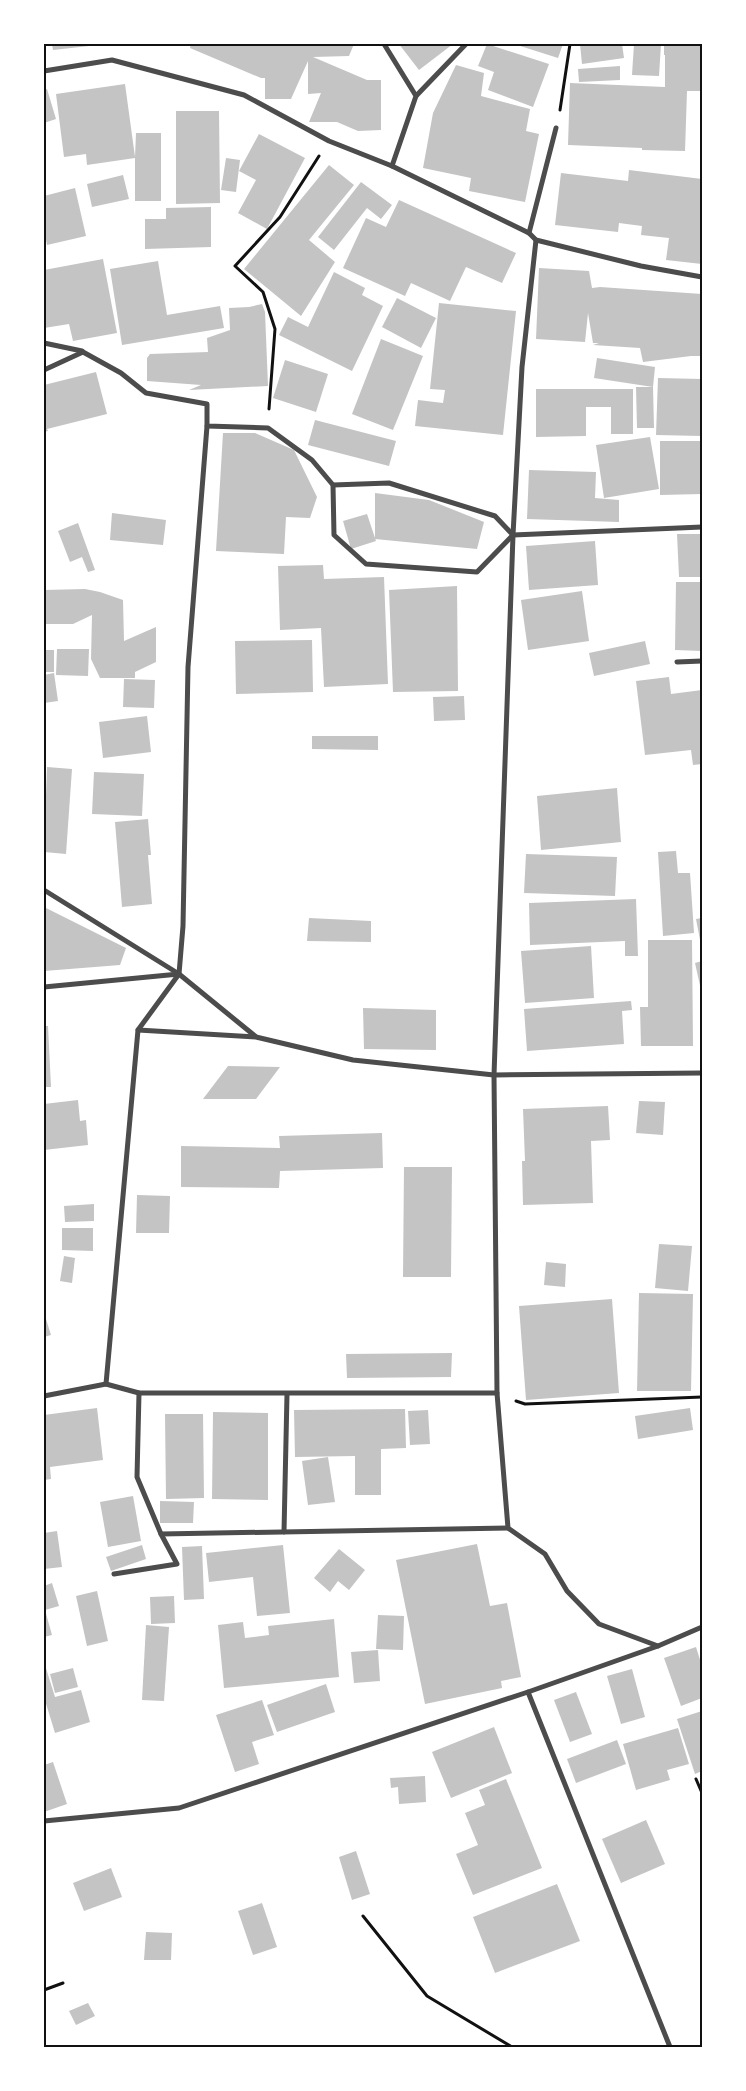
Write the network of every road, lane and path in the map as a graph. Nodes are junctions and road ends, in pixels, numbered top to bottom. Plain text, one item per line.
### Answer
1 (384, 44) edge
2 (466, 44) edge
3 (570, 44) edge
4 (44, 71) edge
5 (416, 96) junction
6 (556, 128) joint
7 (329, 141) junction
8 (392, 166) junction
9 (528, 233) junction
10 (536, 240) junction
11 (702, 277) edge
12 (44, 343) edge
13 (83, 352) junction
14 (44, 370) edge
15 (207, 426) junction
16 (268, 428) junction
17 (334, 485) junction
18 (702, 527) edge
19 (513, 535) junction
20 (677, 662) dead end
21 (702, 662) edge
22 (44, 890) edge
23 (179, 974) junction
24 (44, 987) edge
25 (138, 1030) junction
26 (256, 1037) junction
27 (702, 1073) edge
28 (494, 1075) junction
29 (106, 1384) junction
30 (139, 1393) junction
31 (497, 1393) junction
32 (286, 1394) junction
33 (44, 1396) edge
34 (702, 1397) edge
35 (508, 1528) junction
36 (284, 1532) junction
37 (160, 1534) junction
38 (114, 1574) dead end
39 (702, 1627) edge
40 (658, 1646) junction
41 (528, 1692) junction
42 (696, 1779) dead end
43 (702, 1793) edge
44 (44, 1822) edge
45 (363, 1916) dead end
46 (63, 1983) dead end
47 (44, 1990) edge
48 (512, 2047) edge
49 (670, 2047) edge

1 - 5 street
2 - 5 street
3 - 6 path
4 - 7 street
5 - 8 street
6 - 9 street
7 - 8 street
7 - 16 path
8 - 9 street
9 - 10 street
10 - 11 street
10 - 19 street
12 - 13 street
13 - 14 street
13 - 15 street
15 - 16 street
15 - 23 street
16 - 17 street
17 - 19 street
17 - 19 street
18 - 19 street
19 - 28 street
20 - 21 street
22 - 23 street
23 - 24 street
23 - 25 street
23 - 26 street
25 - 26 street
25 - 29 street
26 - 28 street
27 - 28 street
28 - 31 street
29 - 30 street
29 - 33 street
30 - 32 street
30 - 37 street
31 - 32 street
31 - 34 path
31 - 35 street
32 - 36 street
35 - 36 street
35 - 40 street
36 - 37 street
37 - 38 street
39 - 40 street
40 - 41 street
41 - 44 street
41 - 49 street
42 - 43 path
45 - 48 path
46 - 47 path

